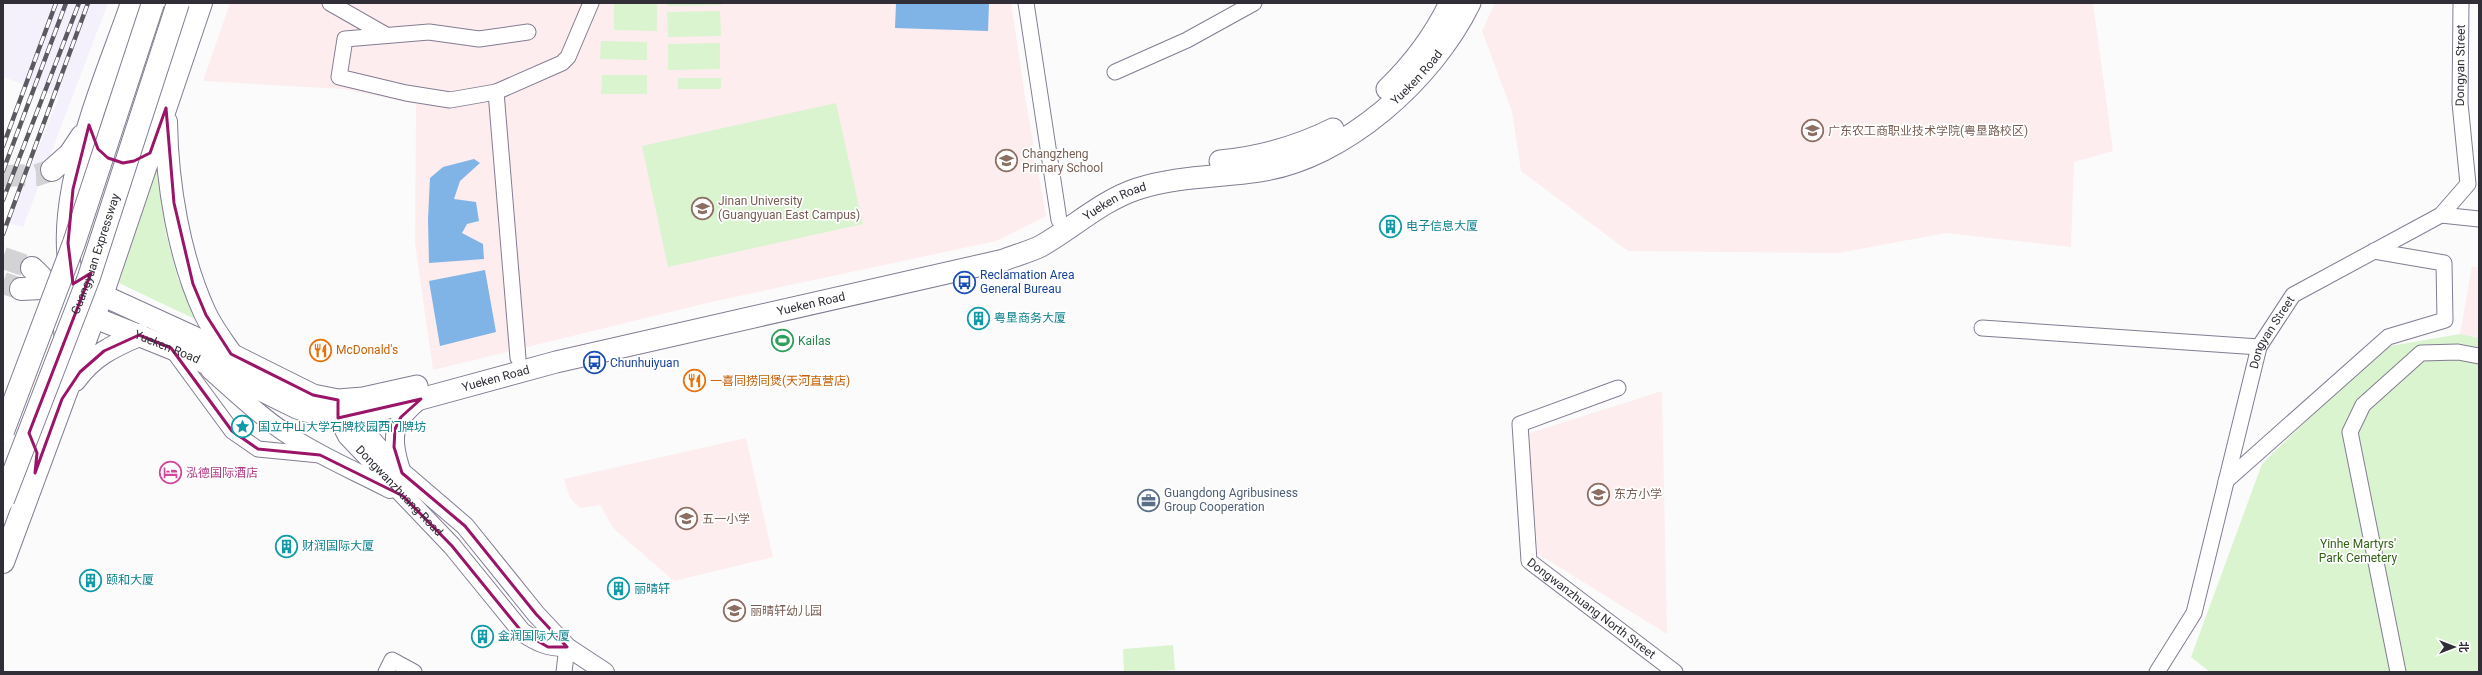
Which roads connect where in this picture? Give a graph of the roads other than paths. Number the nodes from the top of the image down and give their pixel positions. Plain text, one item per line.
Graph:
1 (132, 3) edge
2 (153, 3) edge
3 (178, 3) edge
4 (201, 3) edge
5 (330, 3) edge
6 (591, 3) edge
7 (1026, 3) edge
8 (1254, 3) edge
9 (1450, 3) edge
10 (1470, 3) edge
11 (2461, 3) edge
12 (528, 32) dead end
13 (386, 35) junction
14 (1115, 72) dead end
15 (496, 92) junction
16 (166, 108) junction
17 (89, 125) junction
18 (150, 153) junction
19 (52, 170) tunnel mouth
20 (2441, 215) junction
21 (2479, 218) edge
22 (1060, 220) junction
23 (122, 237) junction
24 (2374, 251) junction
25 (73, 284) junction
26 (21, 289) tunnel mouth
27 (102, 295) junction
28 (57, 296) junction
29 (93, 317) junction
30 (1982, 328) dead end
31 (139, 335) junction
32 (2259, 347) junction
33 (171, 348) junction
34 (232, 354) junction
35 (2479, 356) edge
36 (196, 358) junction
37 (518, 358) junction
38 (1618, 388) dead end
39 (62, 399) junction
40 (421, 399) junction
41 (342, 411) junction
42 (3, 423) edge
43 (3, 431) edge
44 (320, 455) junction
45 (35, 473) junction
46 (402, 473) junction
47 (2226, 481) junction
48 (403, 496) junction
49 (3, 500) edge
50 (3, 562) edge
51 (567, 647) junction
52 (386, 672) edge
53 (414, 672) edge
54 (564, 672) edge
55 (604, 672) edge
56 (1675, 672) edge
57 (2157, 672) edge
58 (2398, 672) edge

1 - 17 highway
2 - 43 highway, Guangyuan Expressway, bridge
3 - 49 highway, Guangyuan Expressway, bridge
4 - 16 highway
5 - 13 street
6 - 15 street
7 - 22 street
8 - 14 street
9 - 22 main road, Yueken Road
10 - 40 main road, Yueken Road
11 - 20 street, Dongyan Street
12 - 13 street
13 - 15 street
15 - 37 street
16 - 18 highway
16 - 34 highway
17 - 18 highway
17 - 19 highway
17 - 25 highway
18 - 23 highway
20 - 21 street
20 - 24 street, Dongyan Street
22 - 37 main road, Yueken Road
23 - 25 highway
23 - 27 highway
24 - 32 street, Dongyan Street
24 - 47 street
25 - 27 highway
25 - 28 highway
25 - 28 highway
25 - 29 highway
26 - 28 highway
27 - 29 highway
27 - 34 main road, Yueken Road
28 - 29 highway
28 - 39 highway
29 - 31 main road, Yueken Road
29 - 39 highway
30 - 32 street
31 - 33 main road, Yueken Road
31 - 39 highway
32 - 47 street, Dongyan Street
33 - 36 main road, Yueken Road
33 - 44 street
34 - 41 main road, Yueken Road
35 - 58 street
36 - 41 main road, Yueken Road
36 - 44 street
37 - 41 main road, Yueken Road
38 - 56 street, Dongwanzhuang North Street
39 - 45 highway
40 - 41 main road, Yueken Road
40 - 46 street
41 - 46 street, Dongwanzhuang Road
41 - 48 street, Dongwanzhuang Road
42 - 45 highway
44 - 48 street
45 - 50 highway
46 - 51 street, Dongwanzhuang Road
47 - 57 street, Dongyan Street
48 - 51 street, Dongwanzhuang Road
51 - 54 street
51 - 55 street, Dongwanzhuang Road
52 - 53 street

